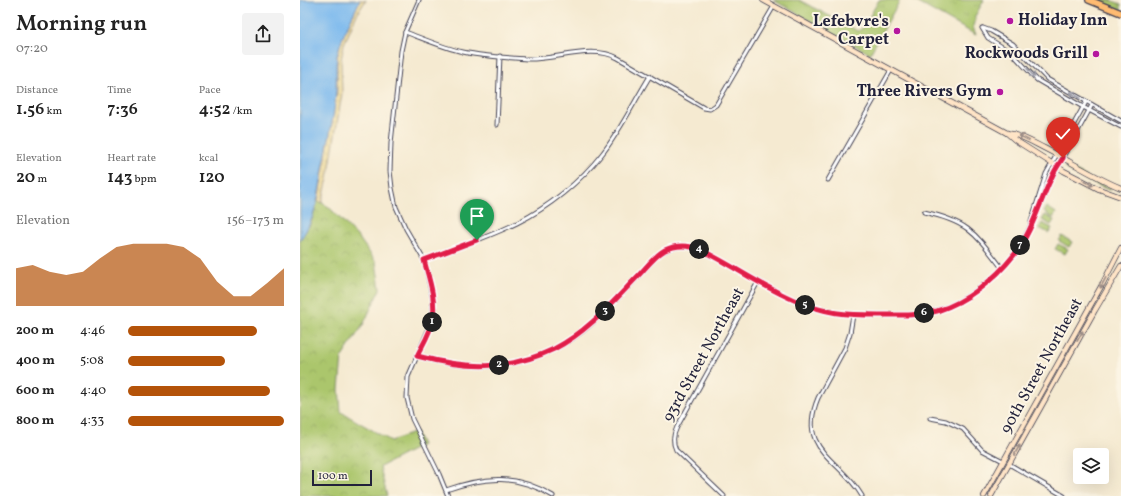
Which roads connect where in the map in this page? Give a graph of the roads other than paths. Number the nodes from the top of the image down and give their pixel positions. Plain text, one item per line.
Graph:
1 (419, 0) edge
2 (763, 0) edge
3 (1089, 0) edge
4 (774, 6) junction
5 (1121, 13) edge
6 (405, 32) junction
7 (500, 56) junction
8 (891, 70) junction
9 (650, 76) junction
10 (1086, 102) junction
11 (1092, 105) junction
12 (1083, 107) junction
13 (1089, 110) junction
14 (1121, 120) edge
15 (497, 125) dead end
16 (1121, 127) edge
17 (1007, 133) junction
18 (1058, 154) junction
19 (1063, 158) junction
20 (1053, 163) junction
21 (1058, 166) junction
22 (828, 180) dead end
23 (1121, 188) edge
24 (1121, 197) edge
25 (924, 212) dead end
26 (1029, 229) junction
27 (1121, 248) edge
28 (424, 260) junction
29 (1121, 266) edge
30 (1002, 268) junction
31 (758, 282) junction
32 (853, 316) junction
33 (417, 356) junction
34 (930, 418) dead end
35 (1003, 462) junction
36 (1009, 464) junction
37 (446, 490) junction
38 (448, 496) edge
39 (553, 496) edge
40 (724, 496) edge
41 (862, 496) edge
42 (984, 496) edge
43 (991, 496) edge
44 (1064, 496) edge

1 - 6 street
2 - 4 main road
3 - 5 highway
4 - 8 main road
4 - 9 street
6 - 7 street
6 - 28 street
7 - 9 street
7 - 15 street
8 - 17 main road
8 - 22 street
9 - 28 street
10 - 11 street
10 - 12 street
10 -> 12 street
11 - 13 street
11 - 14 street
12 - 13 street
12 - 18 street
13 - 16 street
13 - 19 street
18 -> 17 main road
17 - 20 main road
18 - 19 main road
18 - 20 street
19 - 21 street
19 - 23 main road
20 - 21 main road
20 - 26 street
21 -> 24 main road
21 - 26 street
25 - 30 street
26 - 30 street
27 -> 35 main road, 90th Street Northeast
28 - 33 street
36 -> 29 main road, 90th Street Northeast
30 - 32 street
31 - 32 street
31 - 33 street
31 - 40 street, 93rd Street Northeast
32 - 41 street
33 - 37 street
34 - 35 street
35 - 42 main road, 90th Street Northeast
36 - 43 main road, 90th Street Northeast
36 - 44 street
37 - 38 street
37 - 39 street

